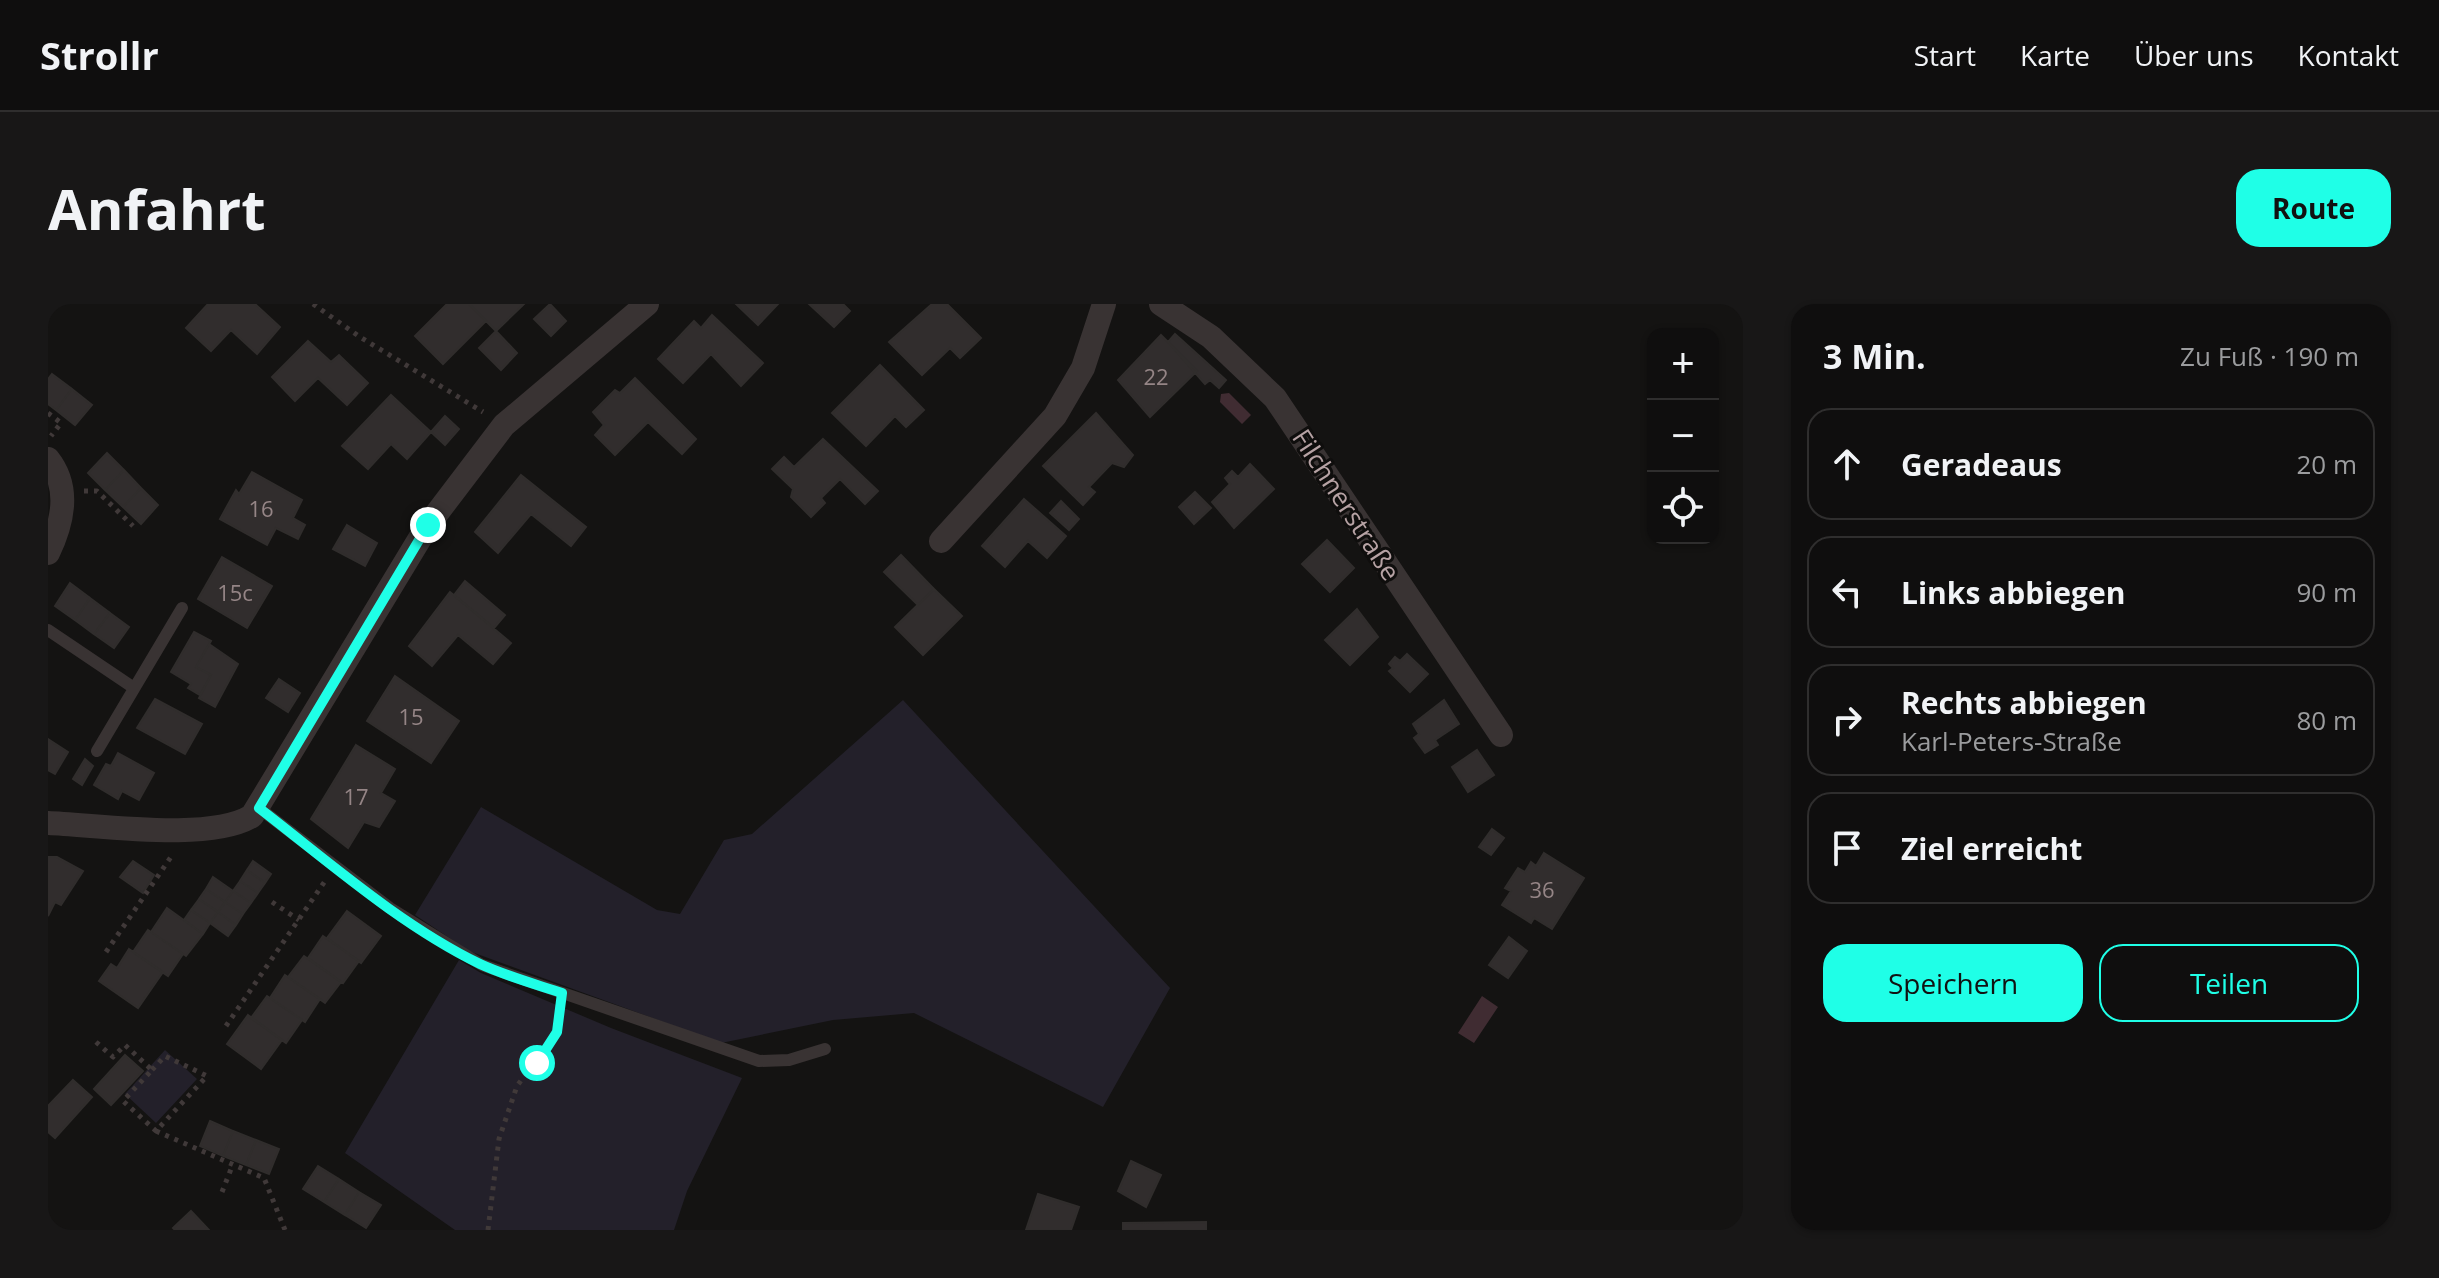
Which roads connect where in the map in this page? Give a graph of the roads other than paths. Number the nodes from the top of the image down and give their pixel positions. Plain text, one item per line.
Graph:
1 (647, 304) edge
2 (1104, 304) edge
3 (1161, 304) edge
4 (48, 459) edge
5 (941, 541) dead end
6 (48, 553) edge
7 (182, 608) dead end
8 (48, 630) edge
9 (134, 688) junction
10 (1501, 735) dead end
11 (97, 751) dead end
12 (259, 808) junction
13 (48, 823) edge
14 (825, 1049) dead end

1 - 12 street
2 - 5 street
3 - 10 street, Filchnerstraße
4 - 6 street
7 - 9 lane
8 - 9 lane
9 - 11 lane
12 - 13 street
12 - 14 lane

